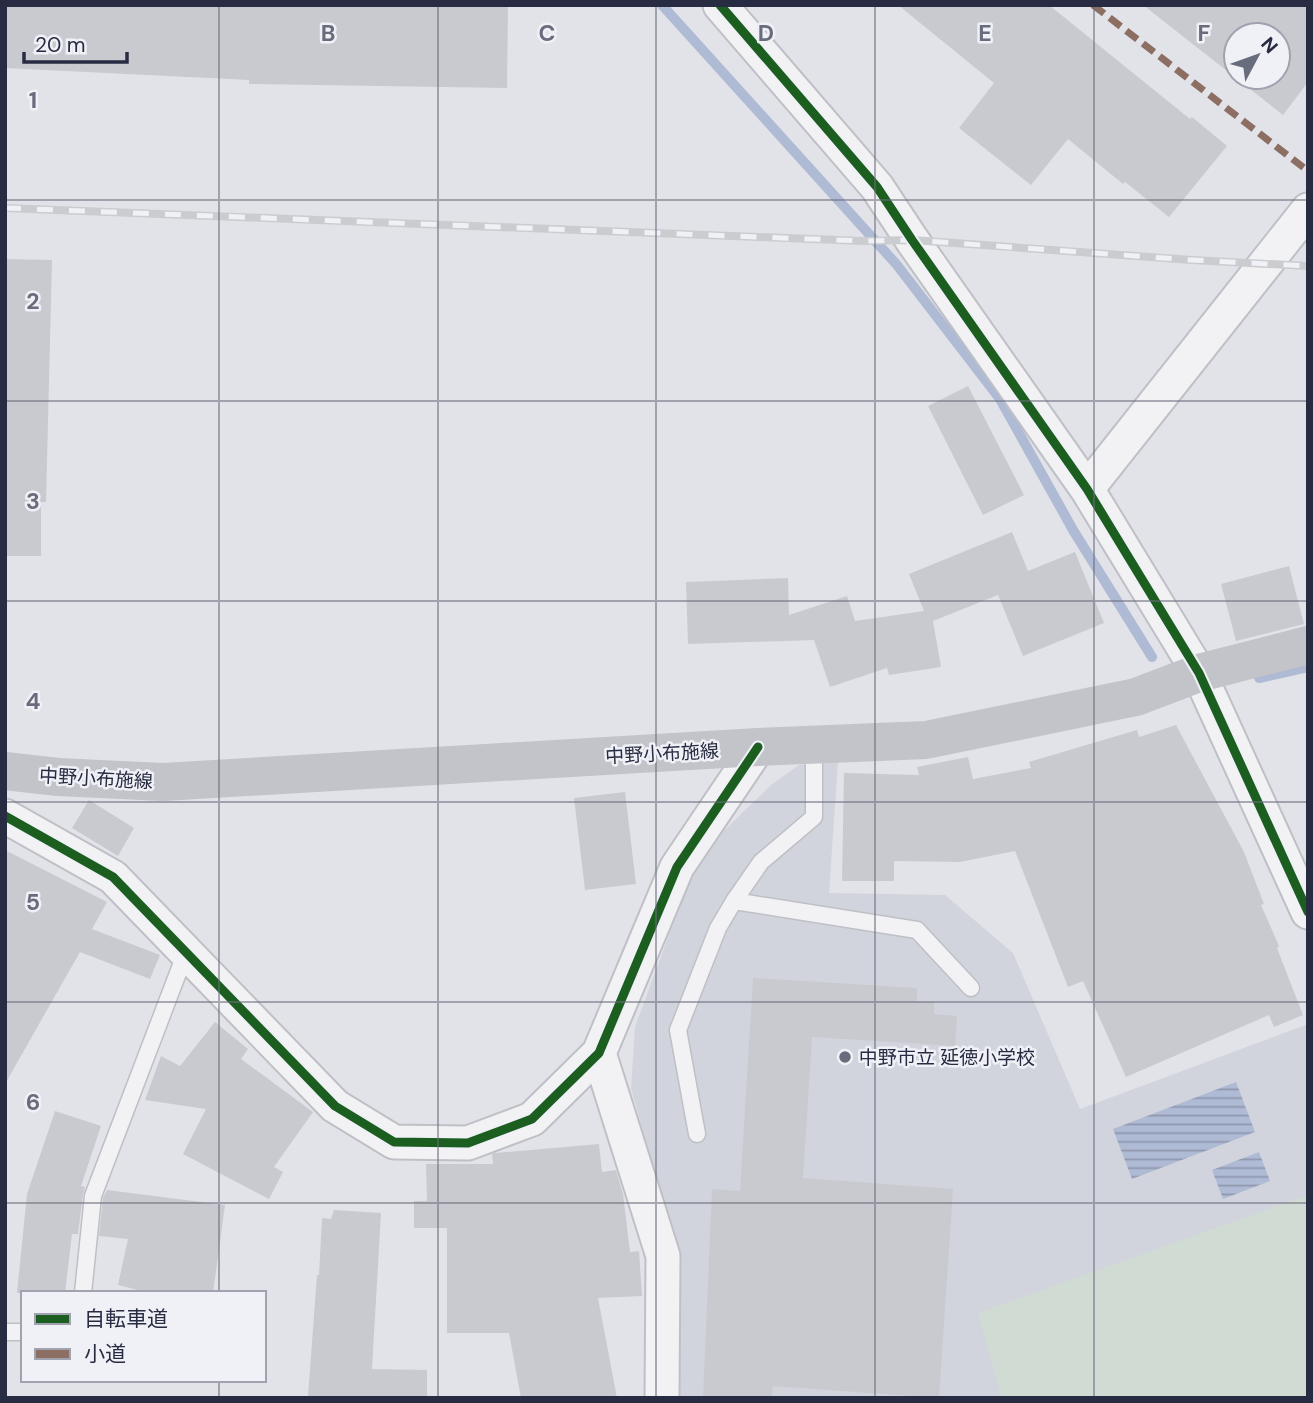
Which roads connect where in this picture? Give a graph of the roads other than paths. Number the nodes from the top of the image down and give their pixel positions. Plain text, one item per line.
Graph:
1 (720, 5) edge
2 (1308, 209) edge
3 (1087, 489) junction
4 (1308, 645) edge
5 (1199, 673) junction
6 (814, 745) junction
7 (758, 747) junction
8 (5, 771) edge
9 (5, 816) edge
10 (734, 901) junction
11 (1308, 912) edge
12 (186, 952) junction
13 (971, 988) dead end
14 (600, 1053) junction
15 (698, 1134) dead end
16 (83, 1291) edge
17 (662, 1398) edge

1 - 3 street
2 - 3 street
3 - 5 street
4 - 5 main road, 中野小布施線
5 - 6 main road, 中野小布施線
5 - 11 street
6 - 7 main road, 中野小布施線
6 - 10 lane
7 - 8 main road, 中野小布施線
7 - 14 street
9 - 12 street
10 - 13 lane
10 - 15 lane
12 - 14 street
12 - 16 lane
14 - 17 street

